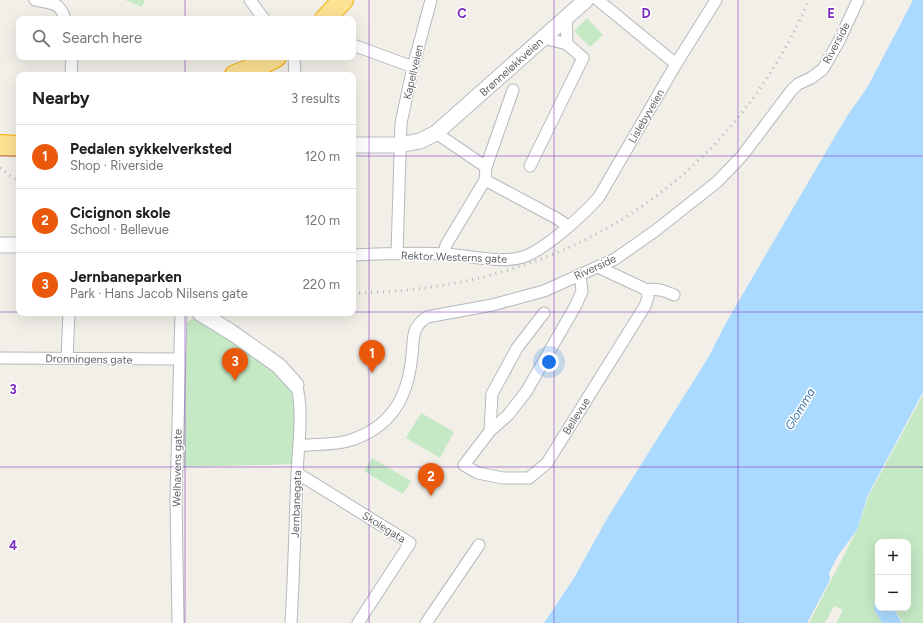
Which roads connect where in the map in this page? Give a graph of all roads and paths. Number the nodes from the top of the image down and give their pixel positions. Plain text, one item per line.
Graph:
1 (35, 0) edge
2 (250, 0) edge
3 (343, 0) edge
4 (431, 0) edge
5 (586, 0) edge
6 (598, 0) edge
7 (716, 0) edge
8 (858, 0) edge
9 (64, 16) edge
10 (262, 16) edge
11 (328, 16) edge
12 (566, 17) junction
13 (543, 38) junction
14 (567, 44) junction
15 (356, 45) edge
16 (72, 60) edge
17 (270, 60) edge
18 (294, 60) edge
19 (676, 64) junction
20 (413, 67) junction
21 (71, 72) edge
22 (245, 72) edge
23 (295, 72) edge
24 (513, 90) dead end
25 (0, 133) edge
26 (436, 133) junction
27 (16, 134) edge
28 (0, 145) edge
29 (356, 145) edge
30 (400, 145) junction
31 (16, 146) edge
32 (530, 166) dead end
33 (486, 167) junction
34 (485, 180) junction
35 (568, 226) junction
36 (0, 245) edge
37 (16, 245) edge
38 (397, 254) junction
39 (444, 254) junction
40 (356, 255) edge
41 (598, 267) junction
42 (580, 275) junction
43 (647, 290) junction
44 (674, 295) dead end
45 (544, 313) dead end
46 (69, 316) edge
47 (181, 316) edge
48 (205, 316) edge
49 (0, 358) edge
50 (67, 358) junction
51 (179, 359) junction
52 (296, 385) joint
53 (490, 431) junction
54 (299, 446) junction
55 (297, 473) junction
56 (479, 545) dead end
57 (178, 623) edge
58 (291, 623) edge
59 (358, 623) edge
60 (426, 623) edge

1 - 9 street
2 - 10 street
3 - 11 highway
4 - 20 street, Kapellveien
5 - 12 street, Brønneløkkveien
6 - 19 street
7 - 19 street, Lislebyveien
8 - 41 street, Riverside
12 - 13 street, Brønneløkkveien
12 - 14 street
13 - 14 street
13 - 26 street, Brønneløkkveien
14 - 32 street
15 - 20 street
16 - 21 street
17 - 22 highway
18 - 23 street
19 - 35 street, Lislebyveien
20 - 30 street, Kapellveien
24 - 33 street, Brønneløkkveien
25 - 27 highway
26 - 30 street, Brønneløkkveien
26 - 33 street
28 - 31 highway
29 - 30 street, Brønneløkkveien
30 - 38 street, Kapellveien
33 - 34 street, Brønneløkkveien
34 - 35 street
34 - 39 street
35 - 39 street, Rektor Westerns gate
36 - 37 street
38 - 39 street, Rektor Westerns gate
38 - 40 street, Rektor Westerns gate
41 - 42 street, Riverside
41 - 43 street
42 - 53 street
42 - 54 street, Riverside
43 - 44 street
43 - 53 street, Bellevue
45 - 53 street
46 - 50 street
47 - 51 street, Welhavens gate
48 - 52 street
49 - 50 street, Dronningens gate
50 - 51 street, Dronningens gate
51 - 57 street, Welhavens gate
52 - 54 street, Jernbanegata
54 - 55 street, Jernbanegata
55 - 58 street, Jernbanegata
55 - 59 street, Skolegata
56 - 60 street

